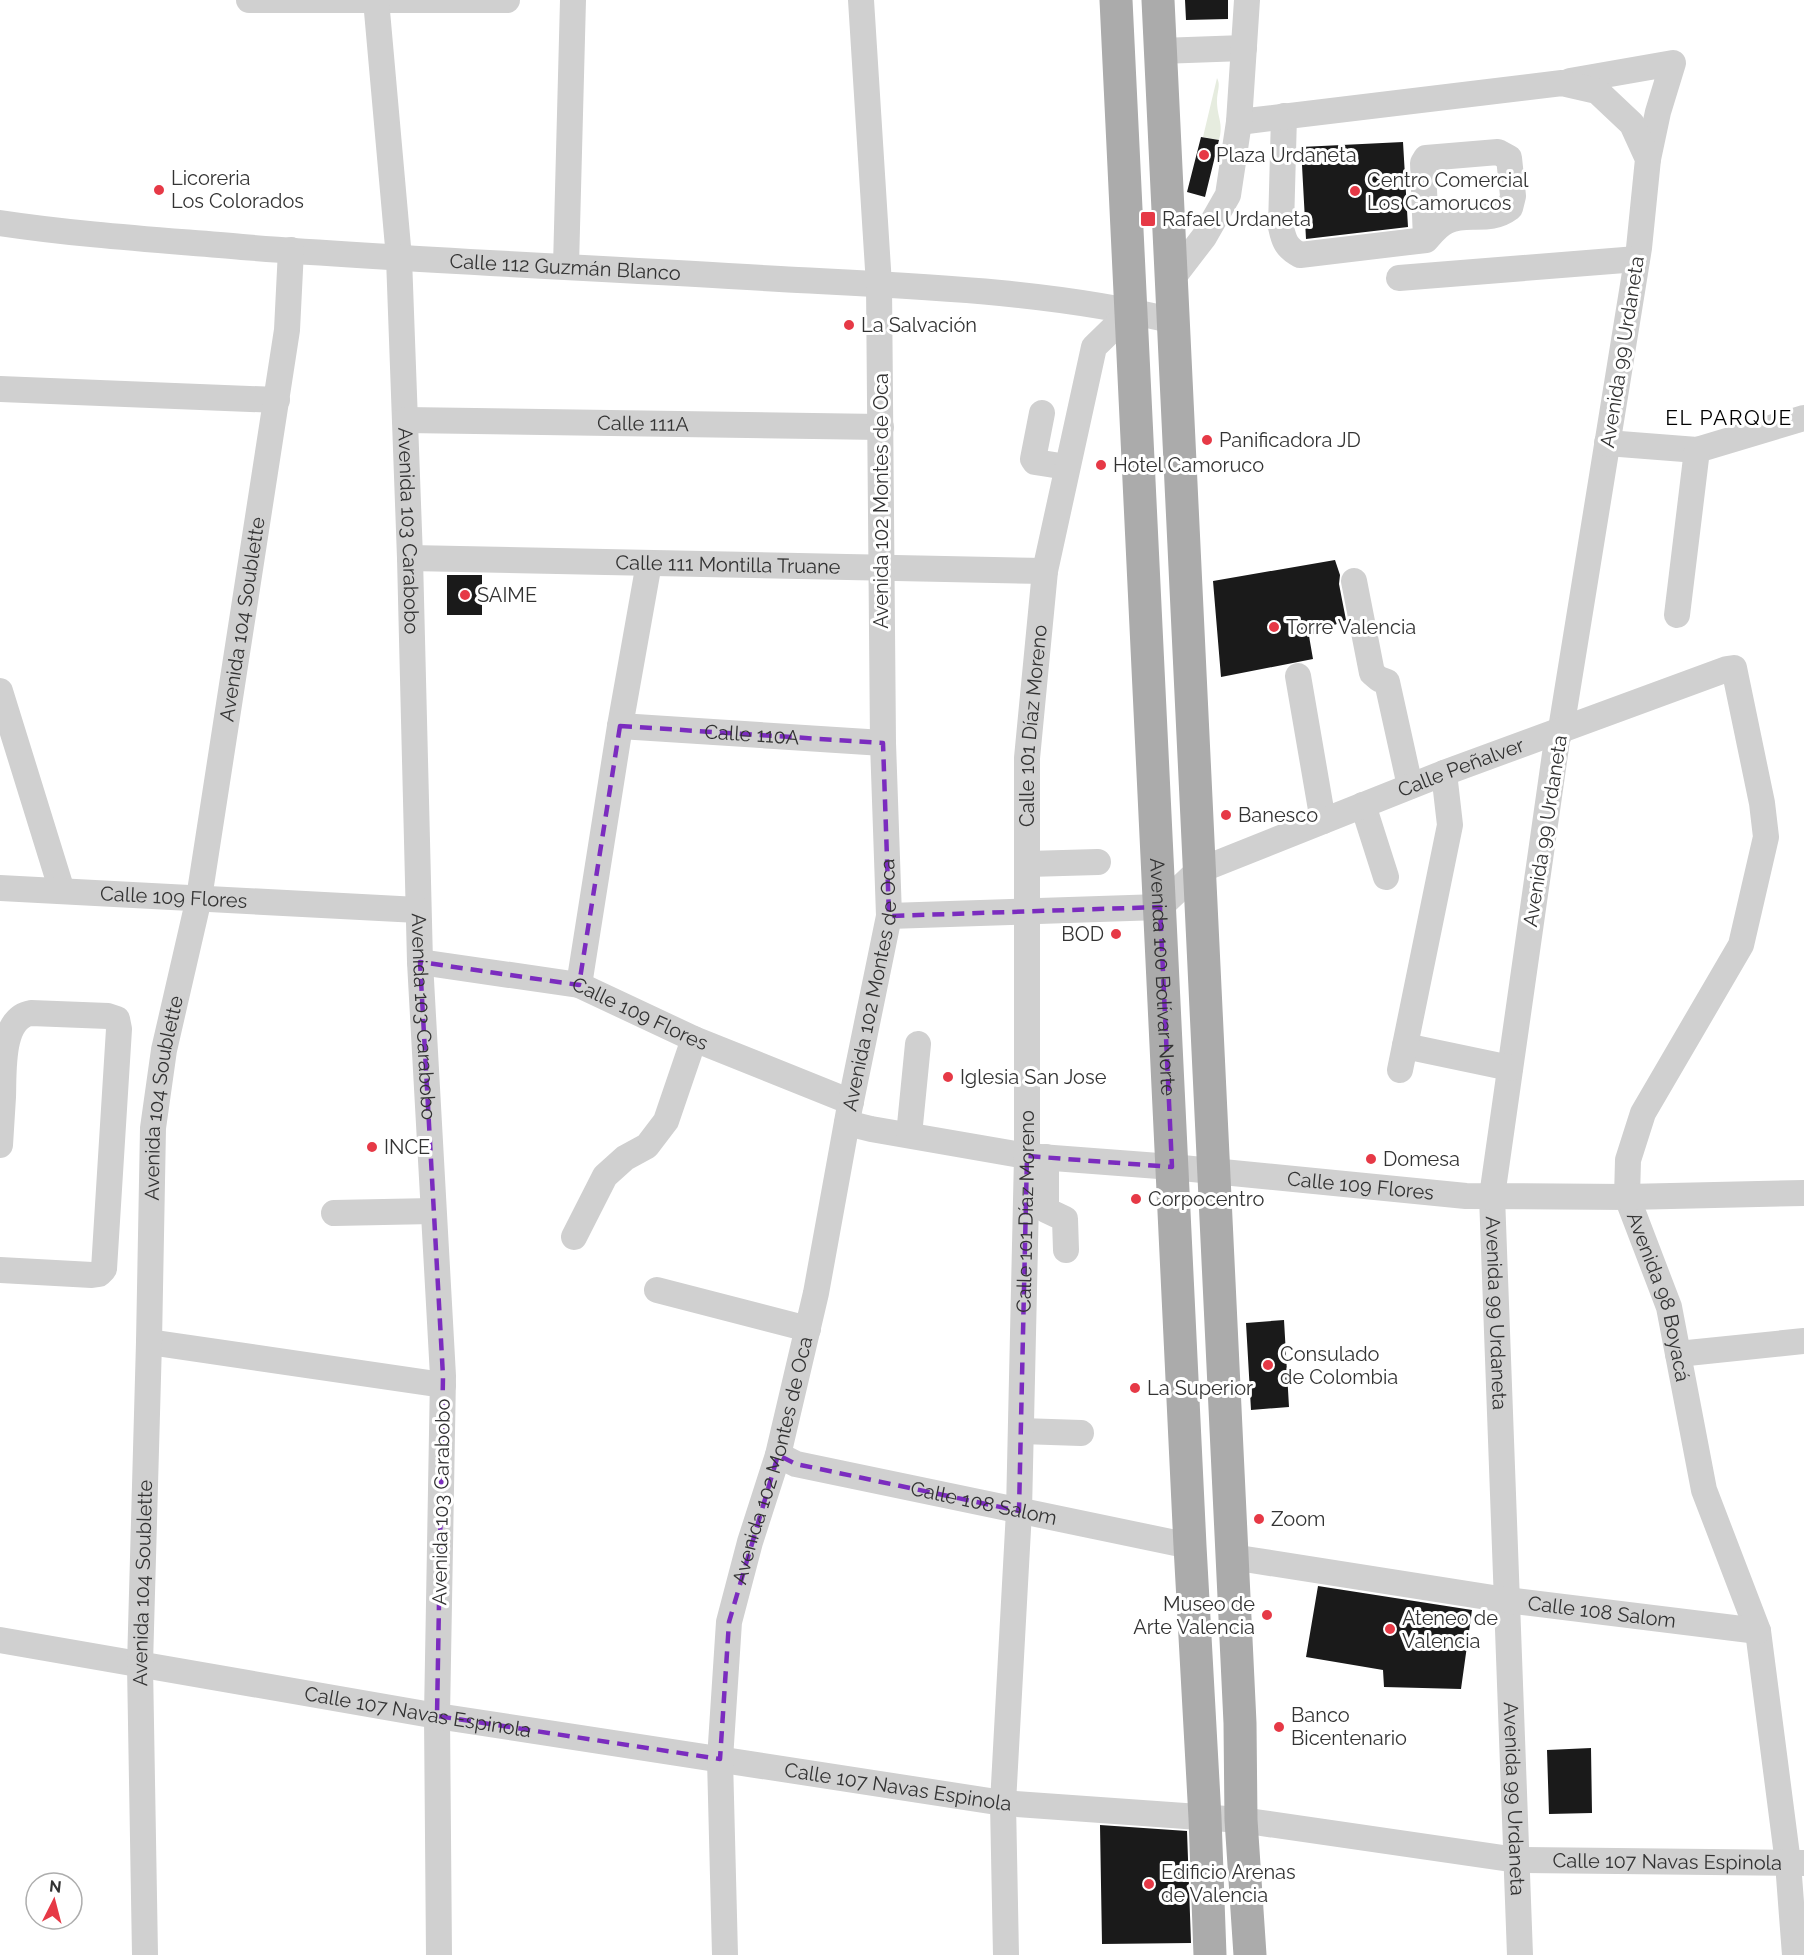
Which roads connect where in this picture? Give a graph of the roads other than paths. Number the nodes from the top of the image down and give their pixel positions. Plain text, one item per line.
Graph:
1 (249, 0) edge
2 (376, 0) edge
3 (507, 0) edge
4 (573, 0) edge
5 (861, 0) edge
6 (1116, 0) edge
7 (1158, 0) edge
8 (1247, 0) edge
9 (1244, 48) junction
10 (1160, 51) junction
11 (1562, 82) junction
12 (1284, 116) junction
13 (1239, 122) junction
14 (1648, 159) junction
15 (0, 223) edge
16 (1426, 240) dead end
17 (291, 250) junction
18 (399, 258) junction
19 (1637, 259) junction
20 (566, 266) junction
21 (1399, 278) dead end
22 (1171, 280) junction
23 (879, 285) junction
24 (1132, 310) junction
25 (1174, 321) junction
26 (0, 389) edge
27 (277, 400) junction
28 (1042, 413) dead end
29 (1804, 418) edge
30 (405, 420) junction
31 (880, 428) junction
32 (1607, 443) junction
33 (1697, 450) junction
34 (1066, 467) junction
35 (410, 558) junction
36 (649, 563) junction
37 (881, 568) junction
38 (1045, 571) junction
39 (1354, 581) dead end
40 (1677, 615) dead end
41 (1727, 669) joint
42 (1298, 676) dead end
43 (0, 691) edge
44 (620, 726) junction
45 (1561, 729) junction
46 (883, 743) junction
47 (1444, 773) junction
48 (1410, 786) junction
49 (1363, 805) junction
50 (1323, 821) junction
51 (1098, 862) dead end
52 (1028, 864) junction
53 (1198, 872) junction
54 (1386, 877) dead end
55 (0, 888) edge
56 (62, 891) junction
57 (199, 898) junction
58 (1160, 907) junction
59 (418, 910) junction
60 (1028, 912) junction
61 (888, 916) junction
62 (420, 962) junction
63 (579, 985) junction
64 (694, 1039) junction
65 (918, 1044) dead end
66 (1510, 1068) junction
67 (1, 1100) edge
68 (849, 1113) junction
69 (909, 1135) junction
70 (0, 1145) edge
71 (1036, 1156) junction
72 (1172, 1167) junction
73 (1214, 1171) junction
74 (1804, 1193) edge
75 (1492, 1196) junction
76 (1627, 1197) junction
77 (433, 1211) junction
78 (334, 1213) dead end
79 (574, 1237) dead end
80 (1066, 1250) dead end
81 (0, 1270) edge
82 (657, 1290) dead end
83 (808, 1329) junction
84 (1804, 1341) edge
85 (149, 1342) junction
86 (1678, 1354) junction
87 (443, 1384) junction
88 (1021, 1431) junction
89 (1081, 1433) dead end
90 (778, 1455) junction
91 (1019, 1511) junction
92 (1190, 1546) junction
93 (1232, 1557) junction
94 (1506, 1600) junction
95 (1758, 1631) junction
96 (0, 1640) edge
97 (140, 1665) junction
98 (437, 1716) junction
99 (720, 1759) junction
100 (1003, 1803) junction
101 (1205, 1818) junction
102 (1241, 1820) junction
103 (1517, 1860) junction
104 (1796, 1863) edge
105 (145, 1955) edge
106 (439, 1955) edge
107 (725, 1955) edge
108 (1006, 1955) edge
109 (1210, 1955) edge
110 (1250, 1955) edge
111 (1520, 1955) edge
112 (1795, 1955) edge

1 - 2 street
2 - 3 street
2 - 18 street, Avenida 103 Carabobo
4 - 20 street
5 - 23 street, Avenida 102 Montes de Oca
6 - 24 main road, Avenida 100 Bolívar Norte
7 - 10 main road, Avenida 100 Bolívar Norte
8 - 9 street
9 - 10 street
9 - 13 street
10 - 22 main road, Avenida 100 Bolívar Norte
11 - 12 street
11 - 14 street
11 - 14 street, Avenida 99 Urdaneta
12 - 13 street
12 - 16 street
13 - 22 street
14 - 19 street, Avenida 99 Urdaneta
15 - 17 street, Calle 112 Guzmán Blanco
17 - 18 street, Calle 112 Guzmán Blanco
17 - 27 street, Avenida 104 Soublette
18 - 20 street, Calle 112 Guzmán Blanco
18 - 30 street, Avenida 103 Carabobo
19 - 21 street
19 - 32 street, Avenida 99 Urdaneta
20 - 23 street, Calle 112 Guzmán Blanco
22 - 25 main road, Avenida 100 Bolívar Norte
23 - 24 street, Calle 112 Guzmán Blanco
23 - 31 street, Avenida 102 Montes de Oca
24 - 25 street, Calle 112 Guzmán Blanco
24 - 34 street, Calle 101 Díaz Moreno
24 - 58 main road, Avenida 100 Bolívar Norte
25 - 53 main road, Avenida 100 Bolívar Norte
26 - 27 street
27 - 57 street, Avenida 104 Soublette
28 - 34 street
29 - 33 street
30 - 31 street, Calle 111A
30 - 35 street, Avenida 103 Carabobo
31 - 37 street, Avenida 102 Montes de Oca
32 - 33 street
32 - 45 street, Avenida 99 Urdaneta
33 - 40 street
34 - 38 street, Calle 101 Díaz Moreno
35 - 36 street, Calle 111 Montilla Truane
35 - 59 street, Avenida 103 Carabobo
36 - 37 street, Calle 111 Montilla Truane
36 - 44 street
37 - 38 street, Calle 111 Montilla Truane
37 - 46 street, Avenida 102 Montes de Oca
38 - 52 street, Calle 101 Díaz Moreno
39 - 48 street
41 - 45 street, Calle Peñalver
41 - 76 street, Avenida 98 Boyacá
42 - 50 street
43 - 56 street
44 - 46 street, Calle 110A
44 - 63 street
45 - 47 street, Calle Peñalver
45 - 66 street, Avenida 99 Urdaneta
46 - 61 street, Avenida 102 Montes de Oca
47 - 48 street, Calle Peñalver
47 - 66 street
48 - 49 street, Calle Peñalver
49 - 50 street, Calle Peñalver
49 - 54 street
50 - 53 street, Calle Peñalver
51 - 52 street
52 - 60 street, Calle 101 Díaz Moreno
53 - 58 street
53 - 73 main road, Avenida 100 Bolívar Norte
55 - 56 street, Calle 109 Flores
56 - 57 street, Calle 109 Flores
57 - 59 street, Calle 109 Flores
57 - 85 street, Avenida 104 Soublette
58 - 60 street
58 - 72 main road, Avenida 100 Bolívar Norte
59 - 62 street, Avenida 103 Carabobo
60 - 61 street
60 - 71 street, Calle 101 Díaz Moreno
61 - 68 street, Avenida 102 Montes de Oca
62 - 63 street, Calle 109 Flores
62 - 77 street, Avenida 103 Carabobo
63 - 64 street, Calle 109 Flores
64 - 68 street, Calle 109 Flores
64 - 79 street
65 - 69 street
66 - 75 street, Avenida 99 Urdaneta
67 - 70 street
67 - 81 street
68 - 69 street, Calle 109 Flores
68 - 83 street, Avenida 102 Montes de Oca
69 - 71 street, Calle 109 Flores
71 - 72 street, Calle 109 Flores
71 - 80 street
71 - 88 street, Calle 101 Díaz Moreno
72 - 73 street, Calle 109 Flores
72 - 92 main road, Avenida 100 Bolívar Norte
73 - 75 street, Calle 109 Flores
73 - 93 main road, Avenida 100 Bolívar Norte
74 - 76 street, Calle 109 Flores
75 - 76 street, Calle 109 Flores
75 - 94 street, Avenida 99 Urdaneta
76 - 86 street, Avenida 98 Boyacá
77 - 78 street
77 - 87 street, Avenida 103 Carabobo
82 - 83 street
83 - 90 street, Avenida 102 Montes de Oca
84 - 86 street
85 - 87 street
85 - 97 street, Avenida 104 Soublette
86 - 95 street, Avenida 98 Boyacá
87 - 98 street, Avenida 103 Carabobo
88 - 89 street
88 - 91 street, Calle 101 Díaz Moreno
90 - 91 street, Calle 108 Salom
90 - 99 street, Avenida 102 Montes de Oca
91 - 92 street, Calle 108 Salom
91 - 100 street, Calle 101 Díaz Moreno
92 - 101 main road, Avenida 100 Bolívar Norte
93 - 94 street, Calle 108 Salom
93 - 102 main road, Avenida 100 Bolívar Norte
94 - 95 street, Calle 108 Salom
94 - 103 street, Avenida 99 Urdaneta
95 - 104 street, Avenida 98 Boyacá
96 - 97 street, Calle 107 Navas Espinola
97 - 98 street, Calle 107 Navas Espinola
97 - 105 street, Avenida 104 Soublette
98 - 99 street, Calle 107 Navas Espinola
98 - 106 street, Avenida 103 Carabobo
99 - 100 street, Calle 107 Navas Espinola
99 - 107 street, Avenida 102 Montes de Oca
100 - 101 street, Calle 107 Navas Espinola
100 - 108 street, Calle 101 Díaz Moreno
101 - 102 street, Calle 107 Navas Espinola
101 - 109 main road, Avenida 100 Bolívar Norte
102 - 103 street, Calle 107 Navas Espinola
102 - 110 main road, Avenida 100 Bolívar Norte
103 - 104 street, Calle 107 Navas Espinola
103 - 111 street, Avenida 99 Urdaneta
104 - 112 street, Avenida 98 Boyacá

